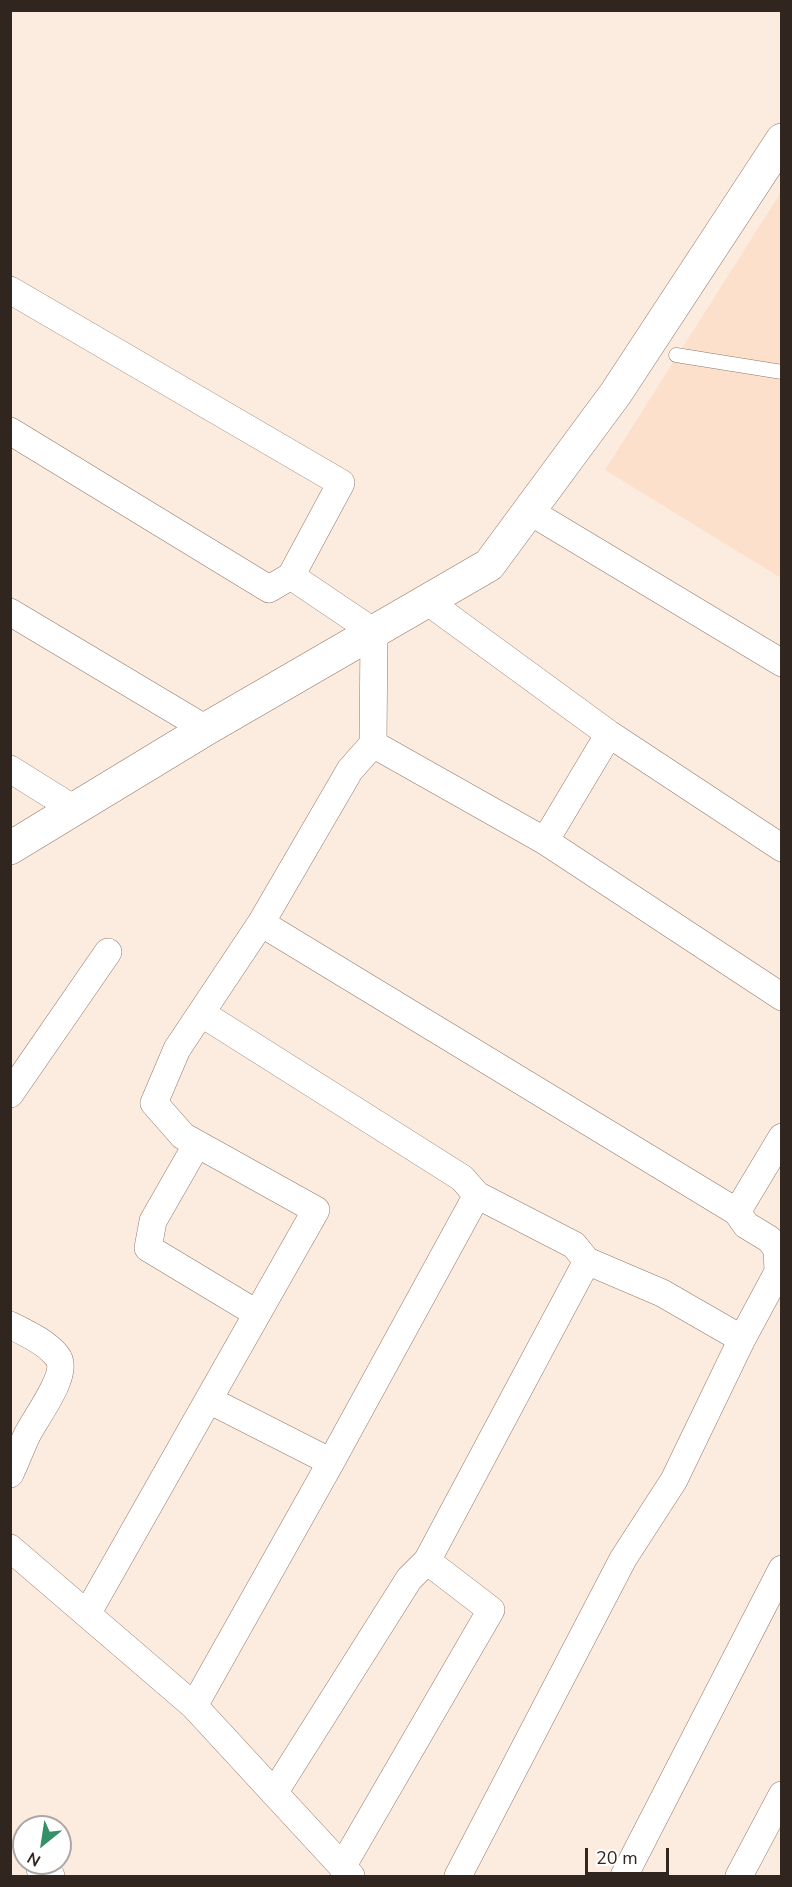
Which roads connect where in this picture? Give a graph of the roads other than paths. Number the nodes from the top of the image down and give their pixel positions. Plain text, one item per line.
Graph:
1 (782, 140) edge
2 (10, 290) edge
3 (676, 355) dead end
4 (782, 372) edge
5 (10, 431) edge
6 (529, 511) junction
7 (291, 576) junction
8 (427, 601) junction
9 (10, 612) edge
10 (374, 632) junction
11 (782, 663) edge
12 (206, 729) junction
13 (609, 735) junction
14 (373, 744) junction
15 (10, 769) edge
16 (74, 809) junction
17 (545, 841) junction
18 (10, 848) edge
19 (782, 848) edge
20 (261, 923) junction
21 (108, 952) dead end
22 (782, 997) edge
23 (201, 1013) junction
24 (10, 1094) edge
25 (782, 1137) edge
26 (198, 1144) junction
27 (477, 1195) junction
28 (737, 1212) junction
29 (586, 1261) junction
30 (256, 1313) junction
31 (10, 1325) edge
32 (742, 1339) junction
33 (209, 1400) junction
34 (332, 1462) junction
35 (10, 1474) edge
36 (10, 1548) edge
37 (427, 1562) junction
38 (782, 1569) edge
39 (87, 1614) junction
40 (194, 1706) junction
41 (274, 1793) junction
42 (782, 1795) edge
43 (347, 1872) edge
44 (458, 1876) edge
45 (624, 1876) edge
46 (739, 1876) edge

1 - 6 main road
2 - 7 street
3 - 4 lane
5 - 7 street
6 - 8 main road
6 - 11 street
7 - 10 street
8 - 10 main road
8 - 13 street
9 - 12 street
10 - 12 main road
10 - 14 street
12 - 16 main road
13 - 17 street
13 - 19 street
14 - 17 street
14 - 20 street
15 - 16 street
16 - 18 main road
17 - 22 street
20 - 23 street
20 - 28 street
21 - 24 street
23 - 26 street
23 - 27 street
25 - 28 street
26 - 30 street
26 - 30 street
27 - 29 street
27 - 34 street
28 - 32 street
29 - 32 street
29 - 37 street
30 - 33 street
31 - 35 street
32 - 44 street
33 - 34 street
33 - 39 street
34 - 40 street
36 - 39 street
37 - 41 street
37 - 43 street
38 - 45 street
39 - 40 street
40 - 41 street
41 - 43 street
42 - 46 street

